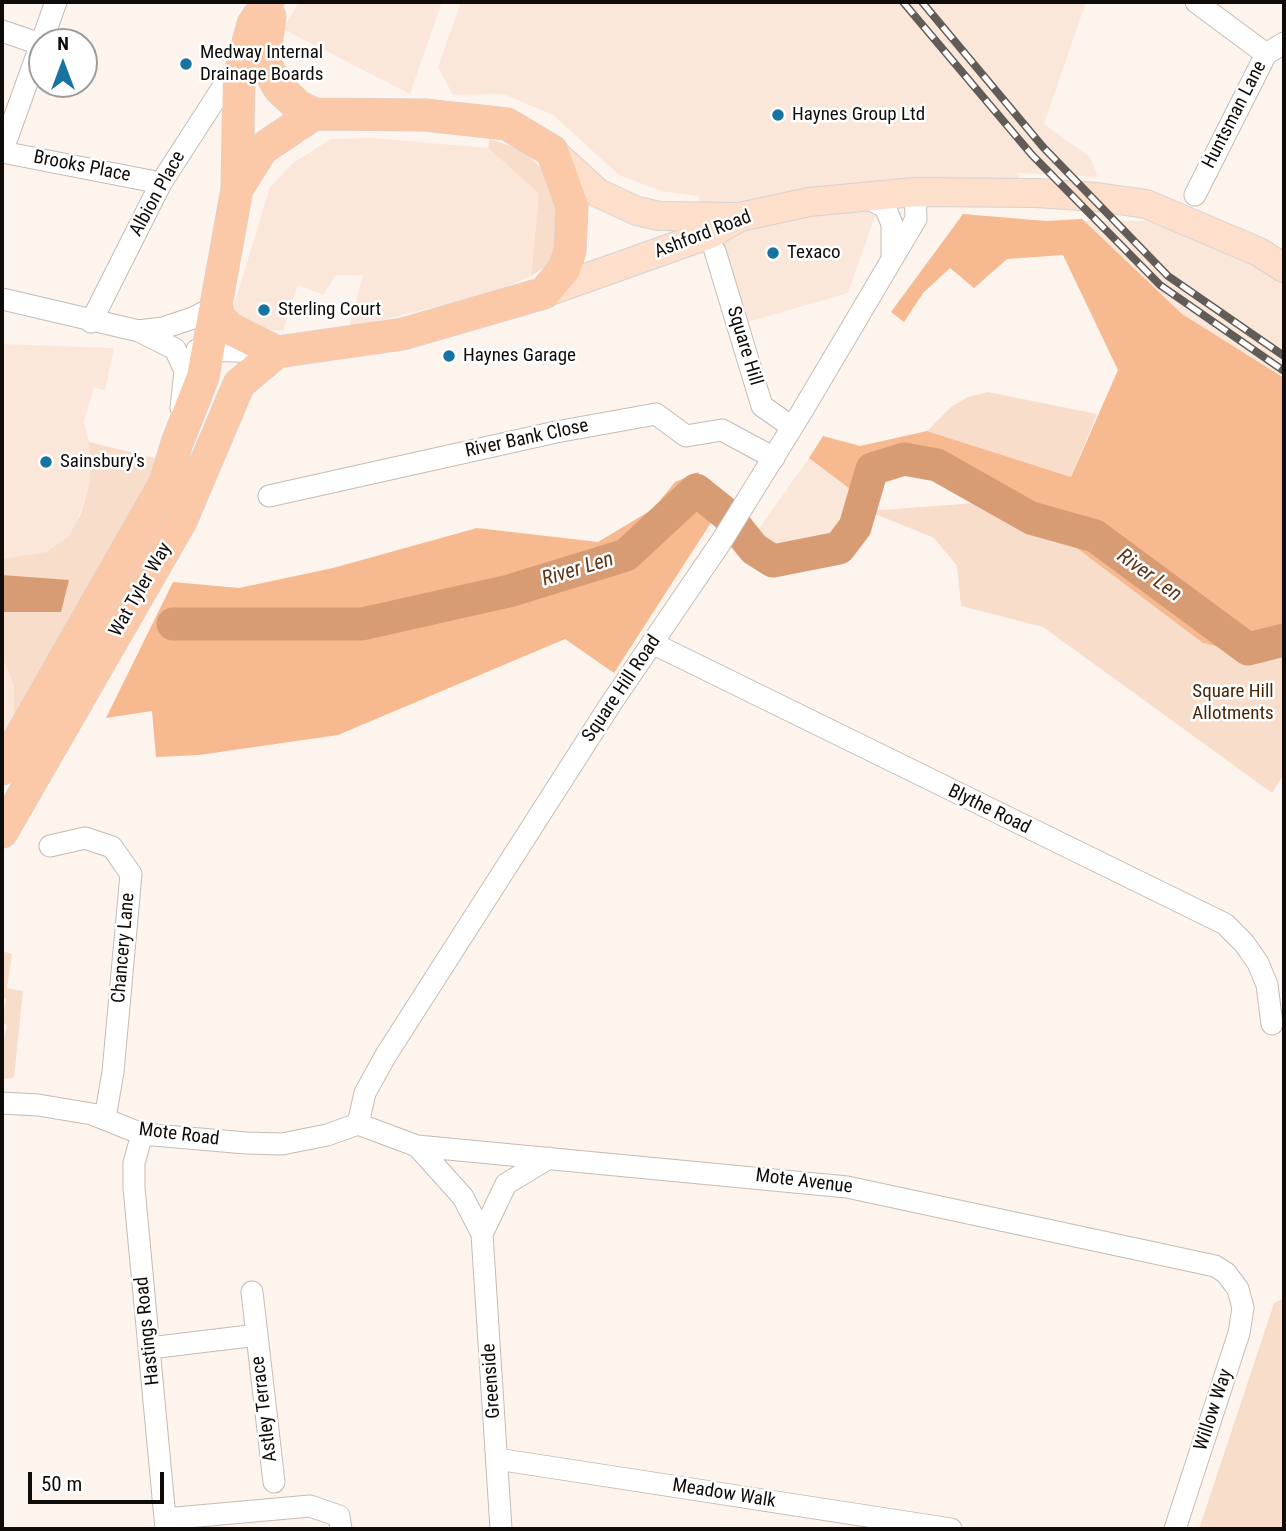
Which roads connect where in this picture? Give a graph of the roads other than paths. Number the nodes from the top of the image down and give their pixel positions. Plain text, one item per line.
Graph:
1 (56, 2) edge
2 (268, 2) edge
3 (274, 2) edge
4 (1196, 2) edge
5 (46, 28) edge
6 (2, 31) edge
7 (28, 40) edge
8 (1275, 49) edge
9 (239, 76) junction
10 (28, 78) edge
11 (314, 114) junction
12 (552, 151) junction
13 (2, 152) edge
14 (161, 183) junction
15 (237, 189) junction
16 (915, 192) junction
17 (862, 195) junction
18 (1195, 195) dead end
19 (740, 217) junction
20 (715, 251) dead end
21 (892, 256) junction
22 (1284, 268) edge
23 (544, 293) junction
24 (2, 299) edge
25 (216, 306) junction
26 (88, 322) junction
27 (139, 331) junction
28 (160, 342) junction
29 (209, 352) junction
30 (277, 352) junction
31 (792, 427) junction
32 (177, 443) junction
33 (774, 458) junction
34 (269, 496) dead end
35 (652, 643) junction
36 (2, 769) edge
37 (2, 832) edge
38 (50, 846) dead end
39 (1272, 1024) dead end
40 (2, 1103) edge
41 (105, 1118) junction
42 (358, 1124) junction
43 (142, 1134) junction
44 (417, 1146) junction
45 (549, 1158) junction
46 (482, 1234) junction
47 (1238, 1289) joint
48 (252, 1292) dead end
49 (257, 1335) junction
50 (150, 1348) junction
51 (497, 1459) junction
52 (274, 1482) dead end
53 (166, 1524) edge
54 (341, 1529) edge
55 (501, 1529) edge
56 (951, 1529) edge
57 (1175, 1529) edge

1 - 5 street
2 - 9 highway
3 - 11 highway
4 - 8 street
6 - 7 street
8 - 18 street, Huntsman Lane
9 - 14 street, Albion Place
9 - 15 highway
10 - 13 street
11 - 12 highway
11 - 15 highway
12 - 19 main road
12 - 23 highway
13 - 14 street, Brooks Place
14 - 26 street, Albion Place
15 - 25 highway, Wat Tyler Way
16 - 17 main road, Ashford Road
16 - 21 street, Square Hill Road
16 - 22 main road, Ashford Road
17 - 19 main road, Ashford Road
17 - 21 street
19 - 23 main road, Ashford Road
20 - 31 street, Square Hill
21 - 31 street, Square Hill Road
23 - 30 highway, Ashford Road
24 - 26 street, Ashford Road
25 - 27 street, Ashford Road
25 - 29 highway, Wat Tyler Way
25 - 30 highway
26 - 27 street, Ashford Road
27 - 28 street, Ashford Road
28 - 29 street, Ashford Road
28 - 32 street, Ashford Road
29 - 30 street, Ashford Road
29 - 32 highway, Wat Tyler Way
30 - 37 highway, Wat Tyler Way
31 - 33 street, Square Hill Road
32 - 36 highway, Wat Tyler Way
33 - 34 street, River Bank Close
33 - 35 street, Square Hill Road
35 - 39 street, Blythe Road
35 - 42 street, Square Hill Road
38 - 41 street, Chancery Lane
40 - 41 street, Mote Road
41 - 43 street, Mote Road
42 - 43 street, Mote Road
42 - 44 street, Mote Avenue
43 - 50 street, Hastings Road
44 - 45 street, Mote Avenue
44 - 46 street, Greenside
45 - 46 street, Greenside
45 - 47 street, Mote Avenue
46 - 51 street, Greenside
47 - 57 street, Willow Way
48 - 49 street, Astley Terrace
49 - 50 street, Astley Terrace
49 - 52 street, Astley Terrace
50 - 53 street, Hastings Road
51 - 55 street, Greenside
51 - 56 street, Meadow Walk
53 - 54 street

